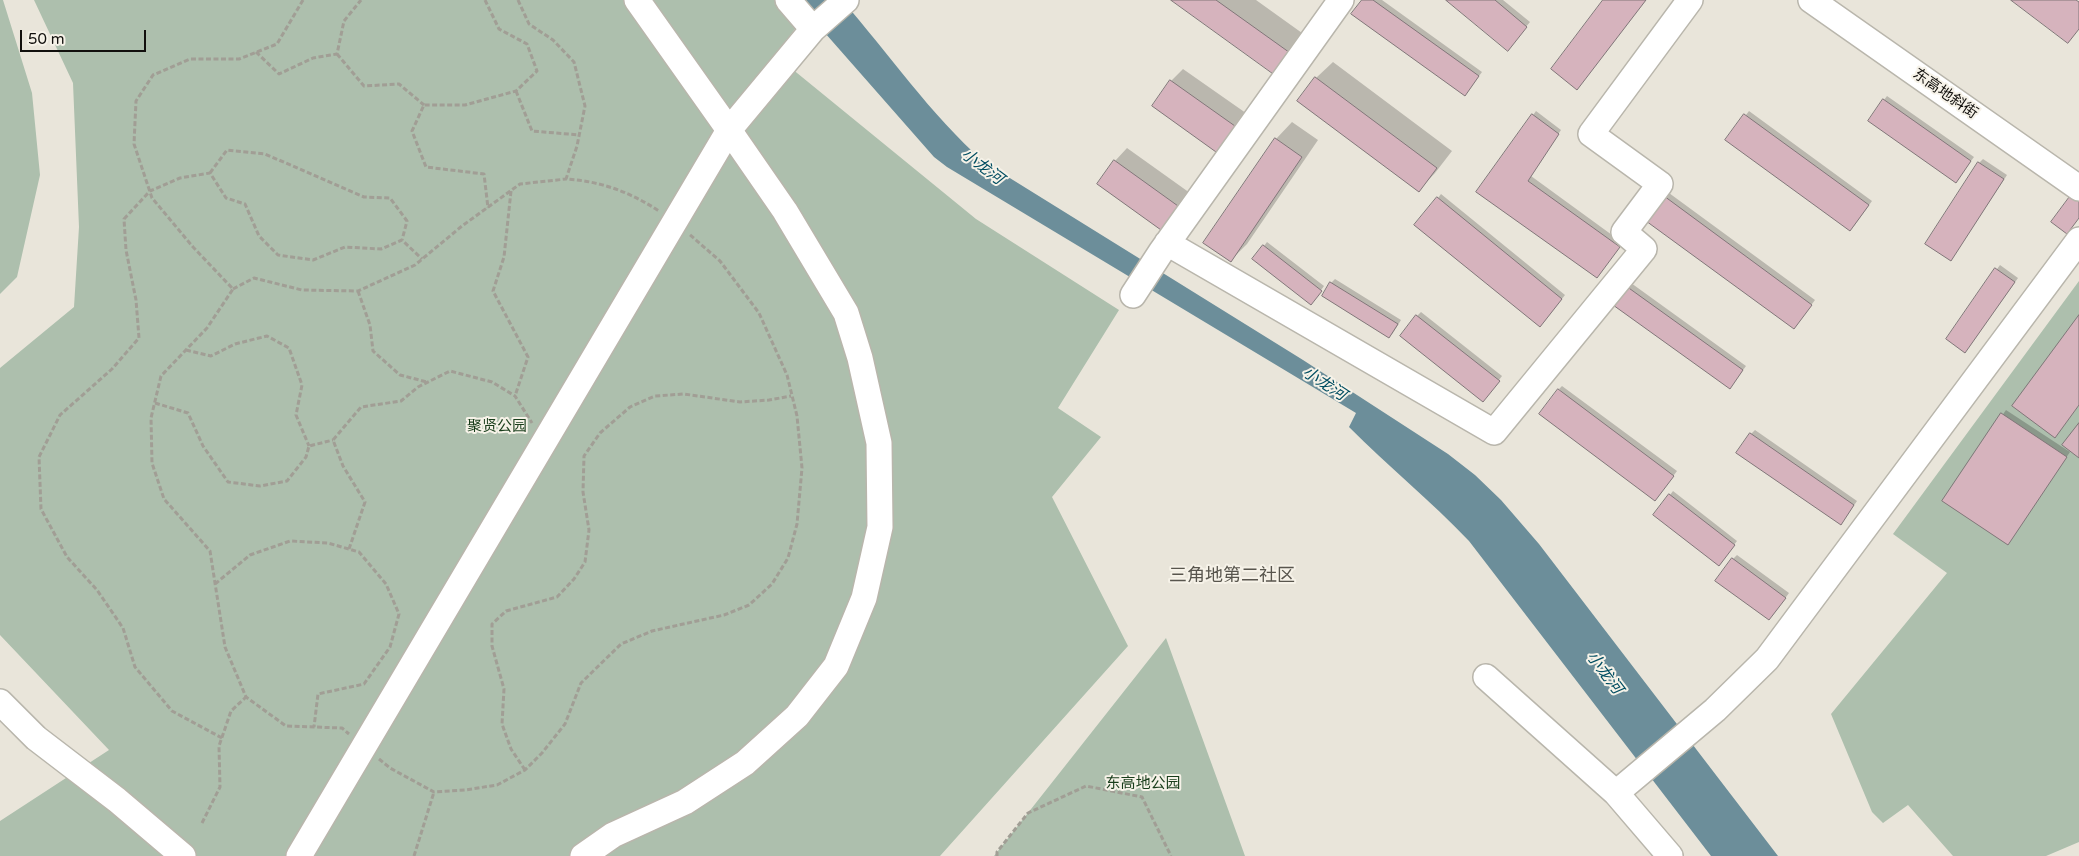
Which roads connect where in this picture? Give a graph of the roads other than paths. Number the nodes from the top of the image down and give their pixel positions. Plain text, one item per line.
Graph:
1 (637, 0) edge
2 (788, 0) edge
3 (1341, 0) edge
4 (1690, 0) edge
5 (1811, 0) edge
6 (842, 3) edge
7 (813, 28) junction
8 (729, 130) junction
9 (2079, 188) edge
10 (2079, 240) edge
11 (1164, 248) junction
12 (1133, 295) dead end
13 (1486, 677) dead end
14 (0, 702) edge
15 (1622, 788) junction
16 (183, 856) edge
17 (299, 856) edge
18 (583, 856) edge
19 (1670, 856) edge

1 - 8 street
2 - 7 street
3 - 11 street
4 - 11 street
5 - 9 street, 东高地斜街
6 - 7 street
7 - 8 street
8 - 17 street
8 - 18 street
10 - 15 street
11 - 12 street
13 - 15 street
14 - 16 street
15 - 19 street

